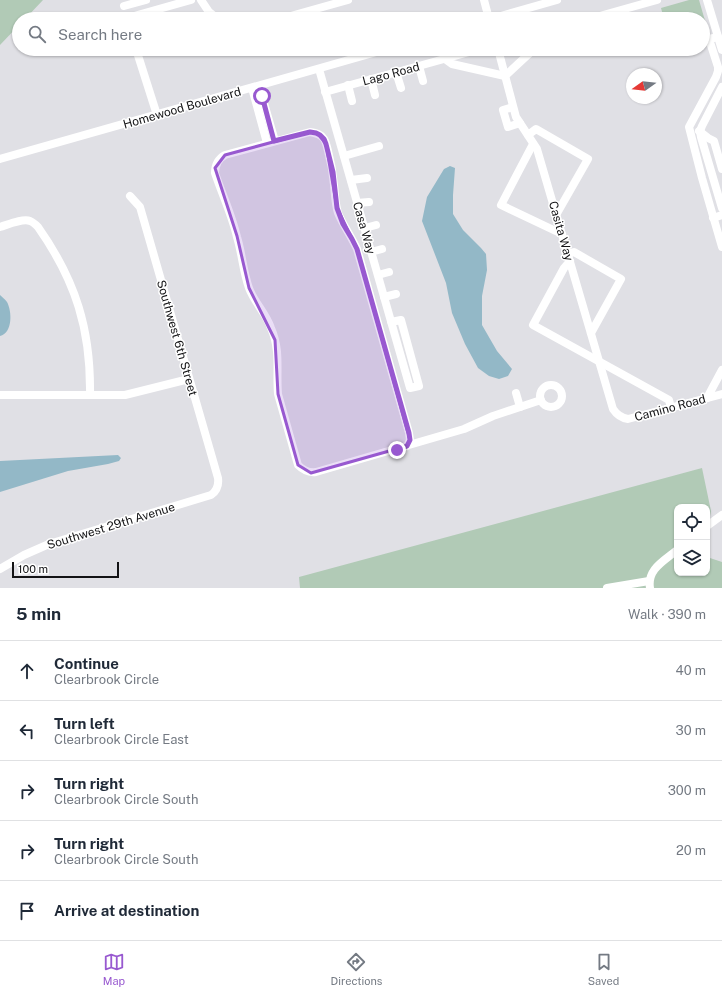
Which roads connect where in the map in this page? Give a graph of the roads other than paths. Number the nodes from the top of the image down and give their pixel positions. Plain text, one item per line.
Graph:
1 (146, 0) edge
2 (191, 0) edge
3 (201, 0) edge
4 (348, 0) edge
5 (484, 0) edge
6 (557, 0) edge
7 (657, 0) edge
8 (709, 1) edge
9 (123, 3) edge
10 (148, 12) edge
11 (209, 12) edge
12 (305, 12) edge
13 (488, 12) edge
14 (515, 12) edge
15 (613, 12) edge
16 (718, 25) edge
17 (718, 37) junction
18 (722, 49) edge
19 (138, 56) edge
20 (363, 56) edge
21 (456, 56) edge
22 (500, 56) edge
23 (526, 56) edge
24 (445, 59) junction
25 (419, 66) junction
26 (319, 69) junction
27 (396, 72) junction
28 (505, 76) junction
29 (371, 79) junction
30 (423, 81) dead end
31 (348, 85) junction
32 (255, 87) junction
33 (722, 87) edge
34 (401, 88) dead end
35 (326, 92) junction
36 (375, 95) dead end
37 (352, 101) dead end
38 (513, 108) junction
39 (157, 115) junction
40 (520, 123) junction
41 (689, 127) junction
42 (700, 131) junction
43 (528, 135) junction
44 (271, 142) junction
45 (533, 144) junction
46 (379, 146) dead end
47 (344, 156) junction
48 (0, 160) edge
49 (722, 169) edge
50 (367, 178) dead end
51 (351, 180) junction
52 (130, 196) dead end
53 (369, 202) dead end
54 (357, 203) junction
55 (722, 208) edge
56 (556, 215) junction
57 (722, 215) edge
58 (713, 218) junction
59 (376, 225) dead end
60 (0, 227) edge
61 (364, 228) junction
62 (562, 234) junction
63 (722, 247) edge
64 (382, 249) dead end
65 (371, 252) junction
66 (569, 258) junction
67 (389, 272) dead end
68 (378, 275) junction
69 (396, 294) dead end
70 (384, 297) junction
71 (591, 333) junction
72 (599, 361) junction
73 (722, 370) edge
74 (189, 379) junction
75 (410, 388) dead end
76 (516, 393) dead end
77 (722, 394) edge
78 (0, 395) edge
79 (90, 395) junction
80 (707, 398) junction
81 (541, 400) dead end
82 (520, 407) junction
83 (671, 408) junction
84 (619, 416) joint
85 (407, 446) junction
86 (218, 483) joint
87 (722, 515) edge
88 (710, 524) edge
89 (674, 552) edge
90 (0, 569) edge
91 (649, 584) edge
92 (607, 588) edge

1 - 9 street
2 - 10 street
3 - 11 street
4 - 12 street
5 - 13 street
6 - 14 street
7 - 15 street
8 - 16 street
16 - 17 street
17 - 18 street
17 - 41 street
19 - 39 street
20 - 26 street, Homewood Boulevard
21 - 24 street, Lago Road
22 - 28 street, Casita Way
23 - 28 street
24 - 25 street, Lago Road
24 - 28 street
25 - 27 street, Lago Road
25 - 30 street
26 - 32 street, Homewood Boulevard
26 - 35 street, Casa Way
27 - 29 street, Lago Road
27 - 34 street
28 - 38 street, Casita Way
29 - 31 street, Lago Road
29 - 36 street
31 - 35 street, Lago Road
31 - 37 street
32 - 39 street, Homewood Boulevard
32 - 44 street
33 - 42 street
35 - 47 street, Casa Way
38 - 40 street, Casita Way
38 - 40 street
39 - 48 street, Homewood Boulevard
40 - 43 street, Casita Way
41 - 42 street
41 - 58 street
42 - 49 street
42 - 55 street
43 - 45 street, Casita Way
43 - 56 street
44 - 85 street
44 - 85 street
45 - 56 street, Casita Way
45 - 62 street
46 - 47 street
47 - 51 street, Casa Way
50 - 51 street
51 - 54 street, Casa Way
52 - 74 street, Southwest 6th Street
53 - 54 street
54 - 61 street, Casa Way
56 - 62 street, Casita Way
57 - 58 street
58 - 63 street
59 - 61 street
60 - 79 street
61 - 65 street, Casa Way
62 - 66 street, Casita Way
64 - 65 street
65 - 68 street, Casa Way
66 - 71 street, Casita Way
66 - 71 street
66 - 72 street
67 - 68 street
68 - 70 street, Casa Way
69 - 70 street
70 - 75 street, Casa Way
71 - 72 street, Casita Way
72 - 83 street
72 - 84 street, Casita Way
73 - 80 street
74 - 79 street
74 - 86 street, Southwest 6th Street
76 - 82 street
77 - 80 street, Camino Road
78 - 79 street
80 - 83 street, Camino Road
81 - 82 street
82 - 85 street
83 - 84 street, Camino Road
86 - 90 street, Southwest 29th Avenue
87 - 88 street
89 - 91 street
91 - 92 street

